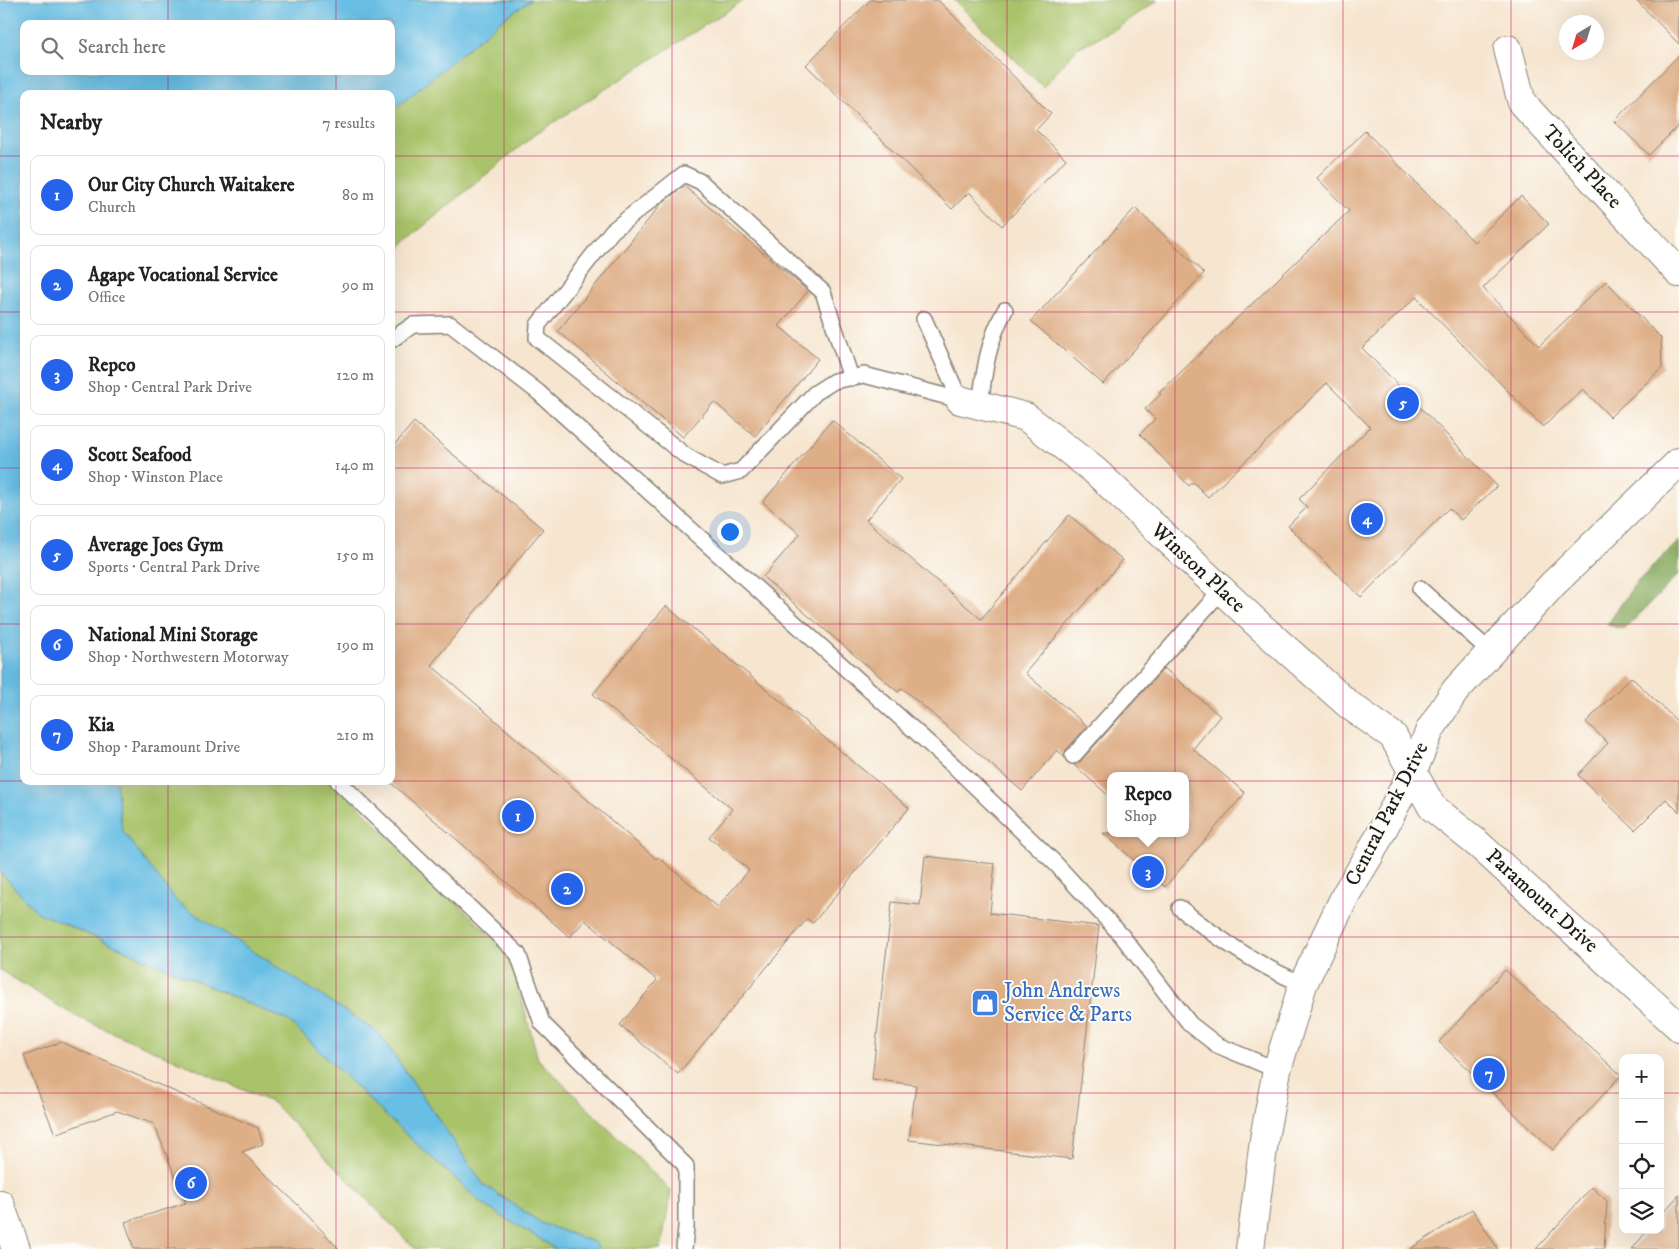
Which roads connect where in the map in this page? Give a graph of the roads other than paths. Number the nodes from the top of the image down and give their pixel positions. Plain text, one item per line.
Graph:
1 (1508, 49) dead end
2 (1679, 273) edge
3 (1005, 310) dead end
4 (924, 319) dead end
5 (395, 337) edge
6 (851, 378) junction
7 (970, 403) junction
8 (1679, 462) edge
9 (1420, 589) dead end
10 (1222, 590) junction
11 (1492, 653) junction
12 (1073, 756) dead end
13 (1412, 771) junction
14 (342, 785) edge
15 (1180, 908) dead end
16 (1303, 984) junction
17 (1679, 1027) edge
18 (1277, 1070) junction
19 (0, 1204) edge
20 (16, 1249) edge
21 (684, 1249) edge
22 (1250, 1249) edge

1 - 2 main road, Tolich Place
3 - 7 lane
4 - 7 lane
5 - 18 lane
6 - 6 lane
6 - 7 lane
7 - 10 main road, Winston Place
8 - 11 main road, Central Park Drive
9 - 11 lane
10 - 12 lane
10 - 13 main road, Winston Place
11 - 13 main road, Central Park Drive
13 - 16 main road, Central Park Drive
13 - 17 main road, Paramount Drive
14 - 21 lane
15 - 16 lane
16 - 18 main road, Central Park Drive
18 - 22 main road, Central Park Drive
19 - 20 main road

